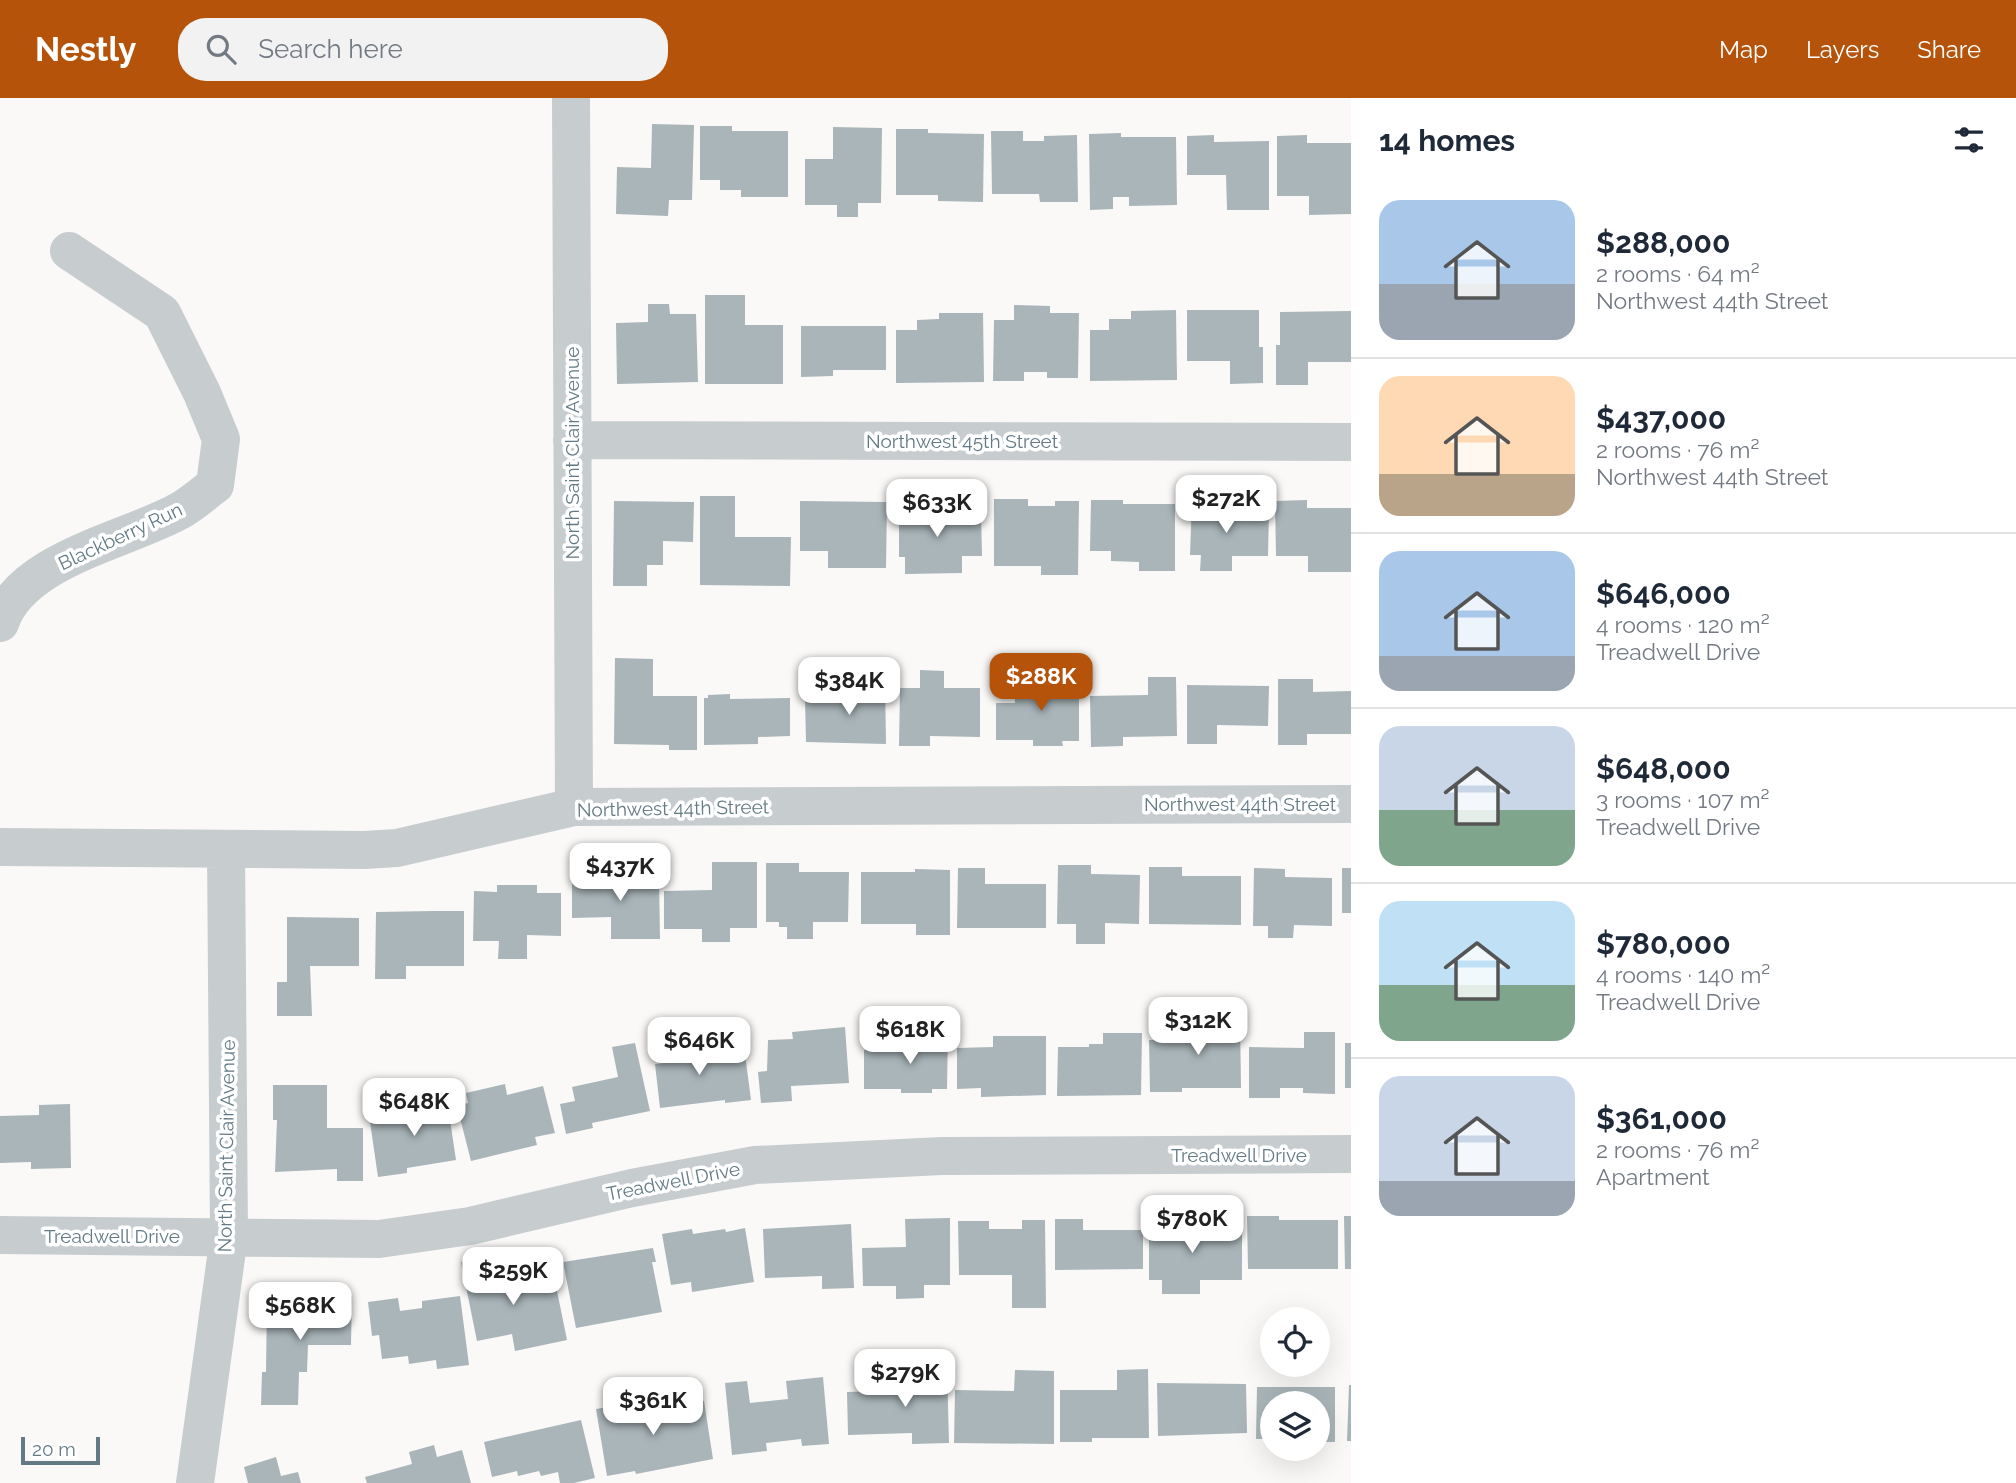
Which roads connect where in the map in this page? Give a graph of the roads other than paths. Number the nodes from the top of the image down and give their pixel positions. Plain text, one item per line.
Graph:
1 (571, 98) edge
2 (69, 251) dead end
3 (572, 440) junction
4 (1351, 442) edge
5 (0, 623) edge
6 (1351, 804) edge
7 (574, 807) junction
8 (0, 848) edge
9 (226, 849) junction
10 (1351, 1154) edge
11 (0, 1235) edge
12 (229, 1236) junction
13 (195, 1483) edge

1 - 3 street, North Saint Clair Avenue
2 - 5 street, Blackberry Run
3 - 4 street, Northwest 45th Street
3 - 7 street, North Saint Clair Avenue
6 - 7 street, Northwest 44th Street
7 - 9 street, Northwest 44th Street
8 - 9 street, Northwest 44th Street
9 - 12 street, North Saint Clair Avenue
10 - 12 street, Treadwell Drive
11 - 12 street, Treadwell Drive
12 - 13 street, North Saint Clair Avenue

